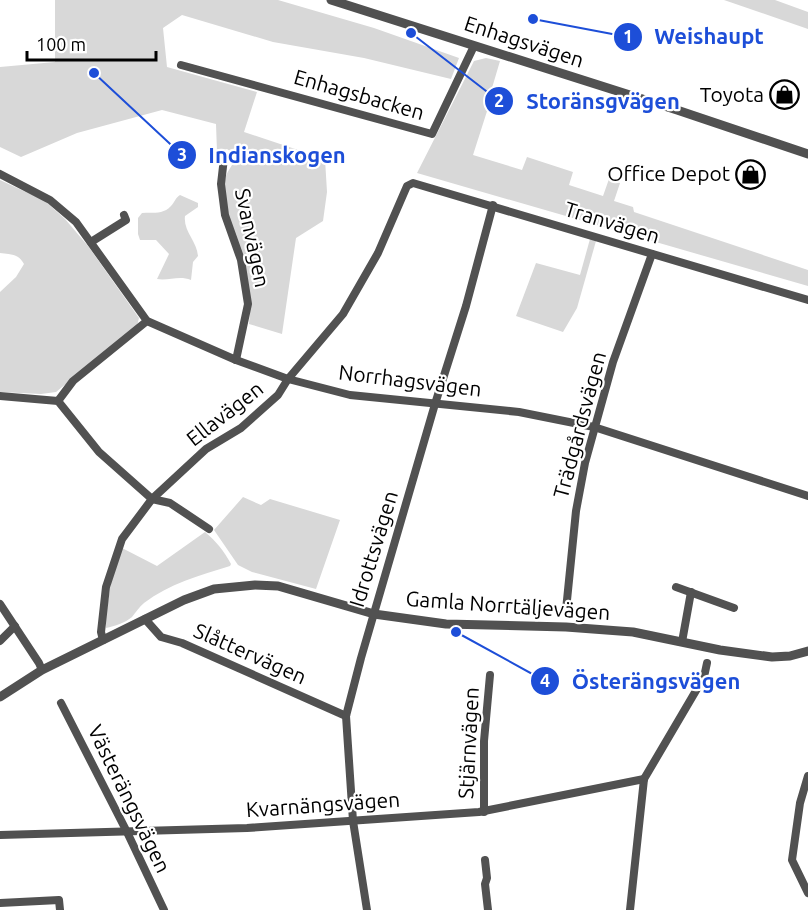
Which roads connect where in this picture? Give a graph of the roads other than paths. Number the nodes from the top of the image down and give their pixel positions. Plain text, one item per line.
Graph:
1 (331, 0) edge
2 (474, 46) junction
3 (181, 65) dead end
4 (808, 154) edge
5 (225, 158) dead end
6 (0, 174) edge
7 (407, 186) joint
8 (493, 206) junction
9 (124, 215) dead end
10 (92, 242) junction
11 (652, 254) junction
12 (808, 300) edge
13 (147, 321) junction
14 (236, 360) junction
15 (288, 379) junction
16 (0, 396) edge
17 (58, 401) junction
18 (435, 404) junction
19 (594, 427) junction
20 (808, 496) edge
21 (152, 499) junction
22 (209, 529) dead end
23 (676, 587) dead end
24 (691, 592) junction
25 (0, 604) edge
26 (735, 608) dead end
27 (566, 610) dead end
28 (374, 614) junction
29 (145, 619) junction
30 (15, 626) junction
31 (103, 640) junction
32 (0, 641) edge
33 (682, 642) junction
34 (808, 651) edge
35 (707, 663) dead end
36 (42, 670) junction
37 (490, 675) dead end
38 (0, 697) edge
39 (61, 704) dead end
40 (346, 716) junction
41 (808, 776) edge
42 (644, 779) junction
43 (484, 812) junction
44 (354, 821) junction
45 (127, 832) junction
46 (0, 835) edge
47 (486, 860) dead end
48 (808, 893) edge
49 (0, 903) edge
50 (60, 910) edge
51 (164, 910) edge
52 (367, 910) edge
53 (488, 910) edge
54 (630, 910) edge

1 - 2 street, Enhagsvägen
2 - 3 street, Enhagsbacken
2 - 4 street, Enhagsvägen
5 - 14 street, Svanvägen
6 - 10 street
7 - 8 street, Tranvägen
7 - 15 street, Ellavägen
8 - 11 street, Tranvägen
8 - 18 street, Idrottsvägen
9 - 10 street
10 - 13 street
11 - 12 street, Tranvägen
11 - 19 street, Trädgårdsvägen
13 - 14 street, Norrhagsvägen
13 - 17 street
14 - 15 street, Norrhagsvägen
15 - 18 street, Norrhagsvägen
15 - 21 street, Ellavägen
16 - 17 street
17 - 21 street
18 - 19 street, Norrhagsvägen
18 - 28 street, Idrottsvägen
19 - 20 street, Norrhagsvägen
19 - 27 street, Trädgårdsvägen
21 - 22 street
21 - 31 street, Ellavägen
23 - 24 street
24 - 26 street
24 - 33 street
25 - 30 street
28 - 29 street, Gamla Norrtäljevägen
28 - 33 street, Gamla Norrtäljevägen
28 - 40 street, Idrottsvägen
29 - 31 street, Gamla Norrtäljevägen
29 - 40 street, Slåttervägen
30 - 32 street
30 - 36 street
31 - 36 street, Gamla Norrtäljevägen
33 - 34 street, Gamla Norrtäljevägen
35 - 42 street
36 - 38 street, Gamla Norrtäljevägen
37 - 43 street, Stjärnvägen
39 - 45 street, Västerängsvägen
40 - 44 street, Idrottsvägen
41 - 48 street
42 - 43 street, Kvarnängsvägen
42 - 54 street
43 - 44 street, Kvarnängsvägen
44 - 45 street, Kvarnängsvägen
44 - 52 street, Idrottsvägen
45 - 46 street, Kvarnängsvägen
45 - 51 street, Västerängsvägen
47 - 53 street
49 - 50 street

